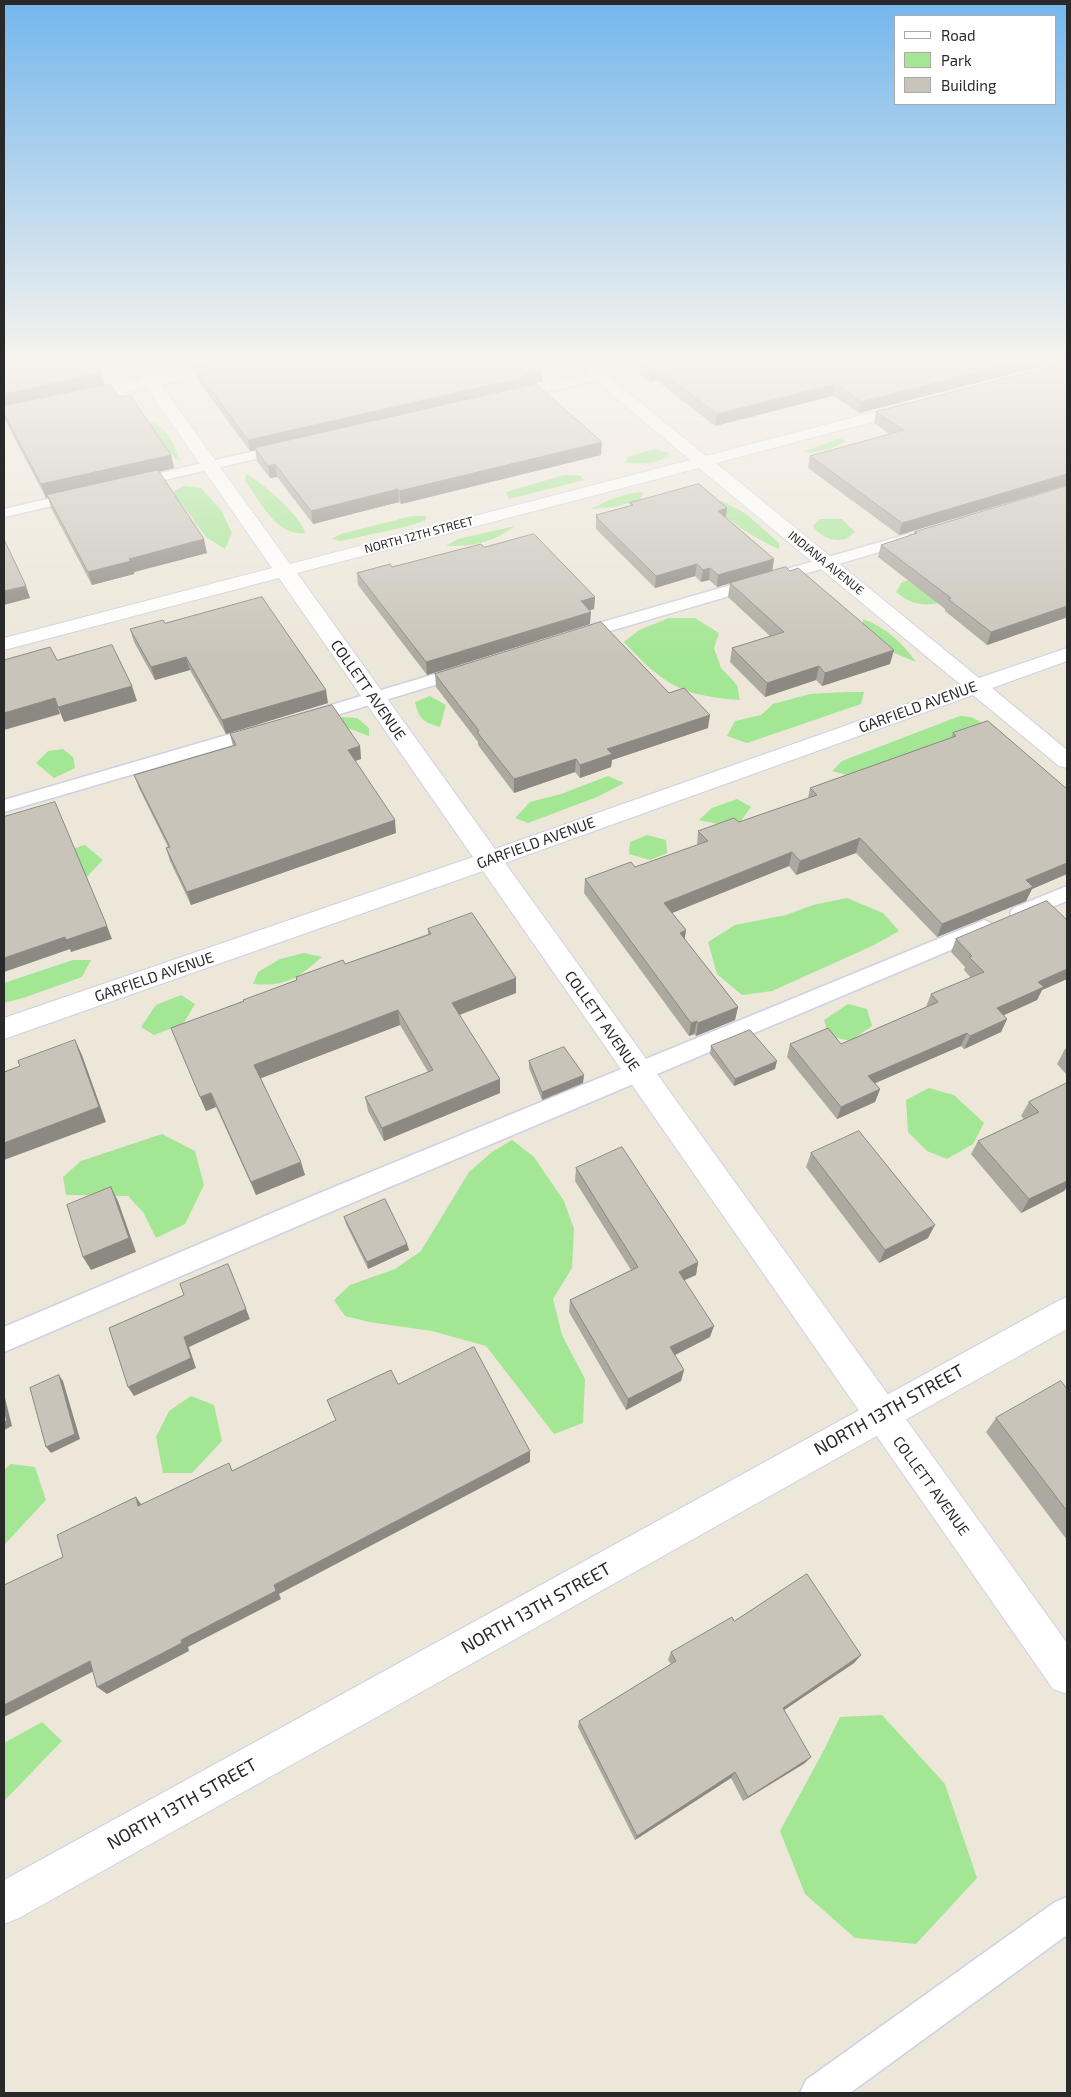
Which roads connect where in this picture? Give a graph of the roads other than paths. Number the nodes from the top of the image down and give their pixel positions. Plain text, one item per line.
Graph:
1 (208, 463) edge
2 (223, 463) edge
3 (700, 463) edge
4 (704, 463) edge
5 (210, 466) junction
6 (117, 487) edge
7 (89, 493) edge
8 (4, 513) edge
9 (921, 535) edge
10 (825, 562) junction
11 (284, 570) junction
12 (565, 639) edge
13 (4, 644) edge
14 (1067, 654) edge
15 (479, 666) edge
16 (976, 686) junction
17 (374, 698) junction
18 (1067, 762) edge
19 (4, 806) edge
20 (489, 860) junction
21 (1067, 893) edge
22 (4, 1029) edge
23 (638, 1072) junction
24 (1067, 1312) edge
25 (4, 1340) edge
26 (881, 1415) junction
27 (1067, 1674) edge
28 (4, 1903) edge
29 (1067, 1914) edge
30 (819, 2093) edge

1 - 5 street, COLLETT AVENUE
2 - 5 lane
3 - 11 street, NORTH 12TH STREET
4 - 10 street, INDIANA AVENUE
5 - 6 lane
5 - 11 street, COLLETT AVENUE
7 - 8 lane
9 - 10 lane
10 - 12 lane
10 - 16 street, INDIANA AVENUE
11 - 13 street, NORTH 12TH STREET
11 - 17 street, COLLETT AVENUE
14 - 16 street, GARFIELD AVENUE
15 - 17 lane
16 - 18 street, INDIANA AVENUE
16 - 20 street, GARFIELD AVENUE
17 - 19 lane
17 - 20 street, COLLETT AVENUE
20 - 22 street, GARFIELD AVENUE
20 - 23 street, COLLETT AVENUE
21 - 23 lane
23 - 25 lane
23 - 26 street, COLLETT AVENUE
24 - 26 street, NORTH 13TH STREET
26 - 27 street, COLLETT AVENUE
26 - 28 street, NORTH 13TH STREET
29 - 30 lane

